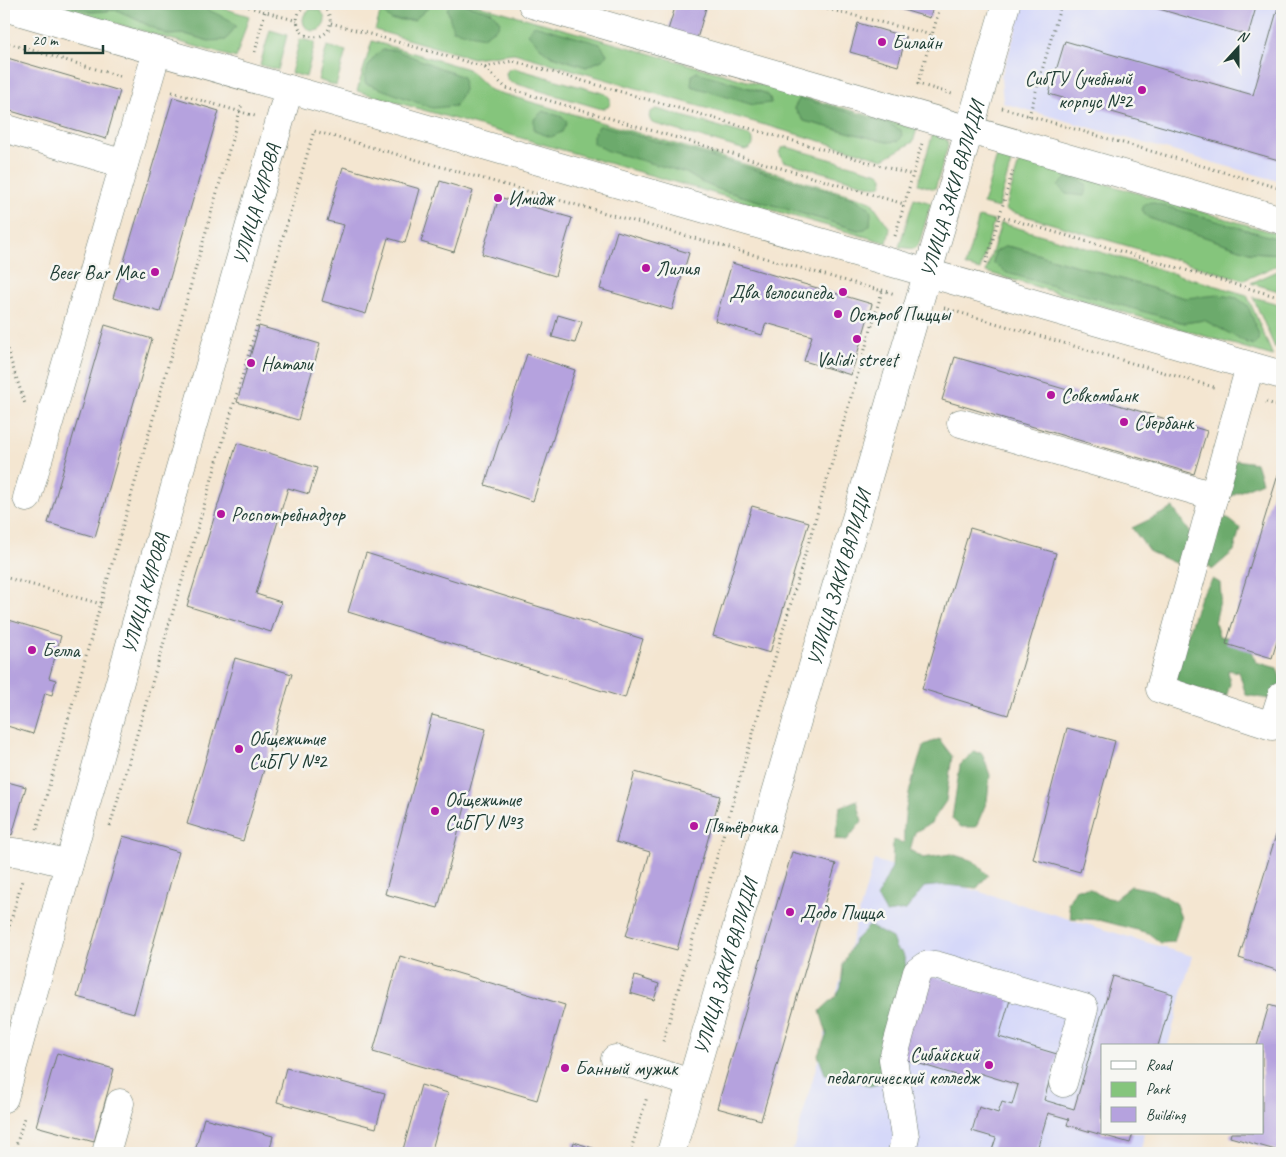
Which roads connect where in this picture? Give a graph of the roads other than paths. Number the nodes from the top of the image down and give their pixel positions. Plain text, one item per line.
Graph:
1 (532, 4) edge
2 (1006, 4) edge
3 (4, 6) edge
4 (156, 51) junction
5 (290, 89) junction
6 (4, 128) edge
7 (969, 130) junction
8 (124, 164) junction
9 (1282, 220) edge
10 (927, 273) junction
11 (1250, 366) junction
12 (1282, 375) edge
13 (961, 423) dead end
14 (1214, 496) junction
15 (27, 498) dead end
16 (1282, 696) edge
17 (17, 853) edge
18 (69, 864) junction
19 (615, 1059) dead end
20 (691, 1083) junction
21 (1063, 1083) dead end
22 (16, 1102) edge
23 (120, 1104) dead end
24 (106, 1153) edge
25 (671, 1153) edge
26 (902, 1153) edge

1 - 7 street
2 - 7 street, УЛИЦА ЗАКИ ВАЛИДИ
3 - 4 street
4 - 5 street
4 - 8 street
5 - 10 street
5 - 18 street, УЛИЦА КИРОВА
6 - 8 street
7 - 9 street
7 - 10 street, УЛИЦА ЗАКИ ВАЛИДИ
8 - 15 street
10 - 11 street
10 - 20 street, УЛИЦА ЗАКИ ВАЛИДИ
11 - 12 street
11 - 14 street
13 - 14 street
14 - 16 street
17 - 18 street
18 - 22 street, УЛИЦА КИРОВА
19 - 20 street
20 - 25 street, УЛИЦА ЗАКИ ВАЛИДИ
21 - 26 street
23 - 24 street

